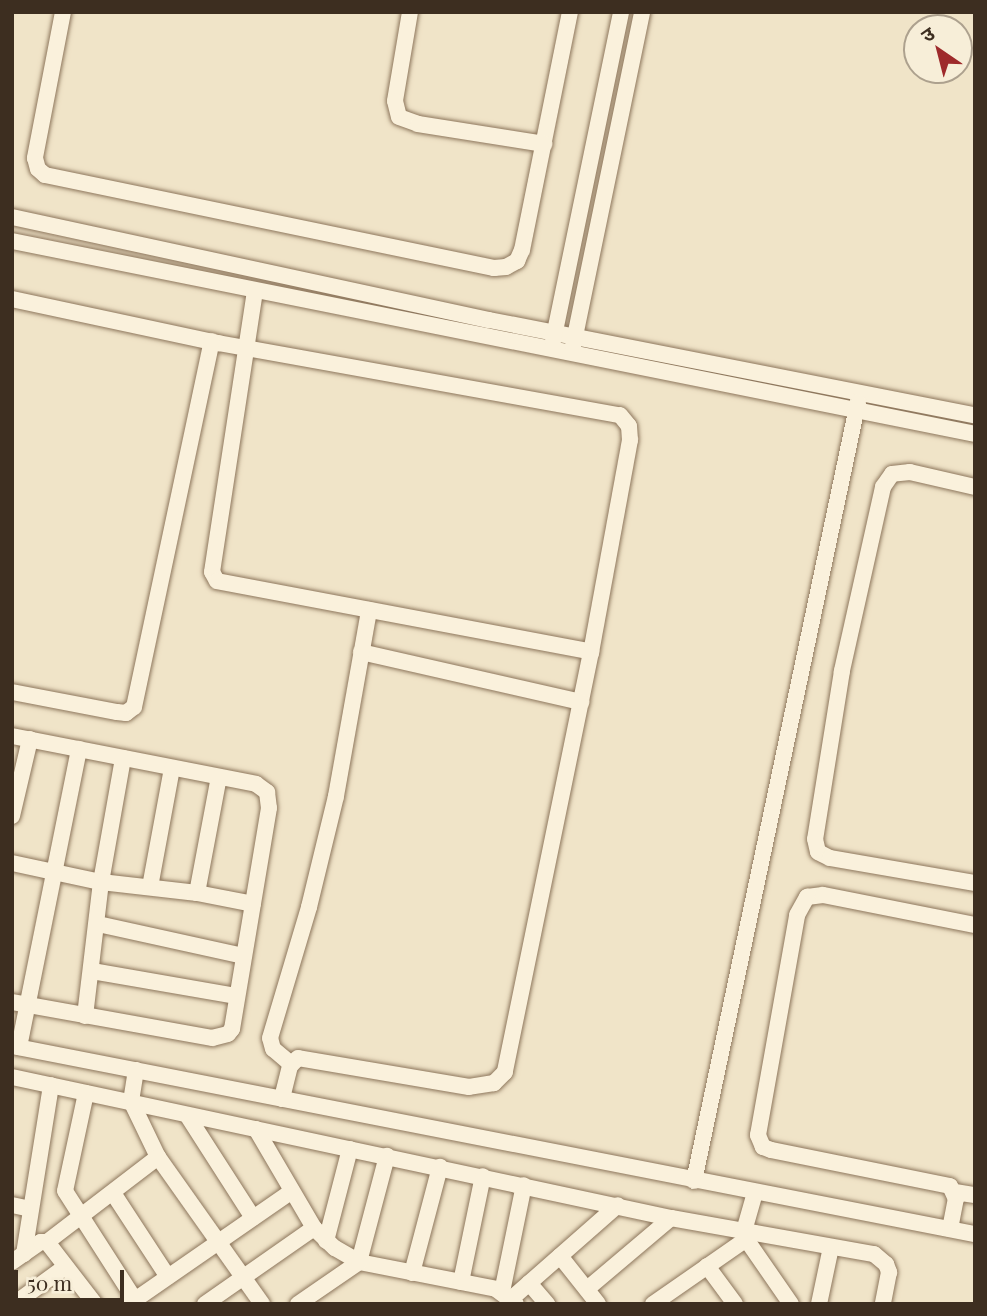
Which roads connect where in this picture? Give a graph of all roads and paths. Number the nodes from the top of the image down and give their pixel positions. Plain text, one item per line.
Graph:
1 (62, 12) edge
2 (410, 12) edge
3 (570, 12) edge
4 (621, 12) edge
5 (642, 12) edge
6 (544, 144) junction
7 (12, 217) edge
8 (12, 241) edge
9 (255, 290) junction
10 (12, 299) edge
11 (555, 333) junction
12 (575, 337) junction
13 (212, 341) junction
14 (245, 348) junction
15 (551, 350) junction
16 (571, 354) junction
17 (860, 392) junction
18 (856, 410) junction
19 (975, 415) edge
20 (975, 434) edge
21 (975, 487) edge
22 (369, 610) junction
23 (361, 652) junction
24 (591, 652) junction
25 (12, 692) edge
26 (581, 702) junction
27 (12, 736) edge
28 (30, 739) junction
29 (79, 749) junction
30 (123, 758) junction
31 (172, 768) junction
32 (219, 777) junction
33 (12, 816) edge
34 (12, 863) edge
35 (55, 872) junction
36 (101, 882) junction
37 (975, 883) edge
38 (150, 887) junction
39 (197, 893) junction
40 (253, 904) junction
41 (98, 924) junction
42 (975, 925) edge
43 (244, 956) junction
44 (92, 971) junction
45 (237, 996) junction
46 (19, 1003) edge
47 (85, 1016) junction
48 (16, 1047) edge
49 (291, 1064) junction
50 (136, 1070) junction
51 (12, 1077) edge
52 (51, 1085) junction
53 (86, 1093) junction
54 (282, 1099) junction
55 (131, 1101) junction
56 (187, 1115) junction
57 (256, 1129) junction
58 (350, 1149) junction
59 (387, 1156) junction
60 (158, 1157) junction
61 (440, 1167) junction
62 (483, 1176) junction
63 (694, 1181) junction
64 (524, 1185) junction
65 (292, 1191) junction
66 (955, 1192) junction
67 (113, 1193) junction
68 (755, 1193) junction
69 (975, 1195) edge
70 (12, 1205) edge
71 (618, 1205) junction
72 (31, 1209) junction
73 (81, 1217) junction
74 (671, 1217) junction
75 (253, 1218) junction
76 (314, 1228) junction
77 (950, 1229) junction
78 (748, 1234) junction
79 (975, 1234) edge
80 (326, 1241) junction
81 (47, 1242) junction
82 (219, 1243) junction
83 (831, 1247) junction
84 (560, 1256) junction
85 (18, 1258) edge
86 (359, 1262) junction
87 (707, 1266) junction
88 (65, 1267) junction
89 (412, 1273) junction
90 (168, 1278) junction
91 (243, 1278) junction
92 (461, 1282) junction
93 (529, 1283) junction
94 (587, 1289) junction
95 (510, 1298) edge
96 (91, 1302) edge
97 (132, 1302) edge
98 (732, 1303) edge
99 (14, 1304) edge
100 (205, 1304) edge
101 (262, 1304) edge
102 (298, 1304) edge
103 (547, 1304) edge
104 (598, 1304) edge
105 (653, 1304) edge
106 (791, 1304) edge
107 (819, 1304) edge
108 (883, 1304) edge

1 - 6 street
2 - 6 street
3 - 6 street
4 - 11 street
5 - 12 street
7 - 11 street
8 - 9 street
9 - 14 street
9 - 15 street
10 - 13 street
11 - 12 street
11 - 15 street
12 - 16 street
12 - 17 street
13 - 14 street
13 - 25 street
14 - 22 street
14 - 24 street
15 - 16 street
16 - 18 street
17 - 18 street
17 - 19 street
18 - 20 street
18 - 63 street
21 - 37 street
22 - 23 street
22 - 24 street
23 - 26 street
23 - 49 street
24 - 26 street
26 - 49 street
27 - 28 street
28 - 29 street
28 - 33 street
29 - 30 street
29 - 35 street
30 - 31 street
30 - 36 street
31 - 32 street
31 - 38 street
32 - 39 street
32 - 40 street
34 - 35 street
35 - 36 street
35 - 46 street
36 - 38 street
36 - 41 street
38 - 39 street
39 - 40 street
40 - 43 street
41 - 43 street
41 - 44 street
42 - 66 street
43 - 45 street
44 - 45 street
44 - 47 street
45 - 47 street
46 - 47 street
46 - 48 street
48 - 50 street
49 - 54 street
50 - 54 street
50 - 55 street
51 - 52 street
52 - 53 street
52 - 72 street
53 - 55 street
53 - 73 street
54 - 63 street
55 - 56 street
55 - 60 street
56 - 57 street
56 - 75 street
57 - 58 street
57 - 65 street
58 - 59 street
58 - 80 street
59 - 61 street
59 - 86 street
60 - 67 street
60 - 82 street
61 - 62 street
61 - 89 street
62 - 64 street
62 - 92 street
63 - 68 street
64 - 71 street
64 - 95 street
65 - 75 street
65 - 76 street
66 - 69 street
66 - 77 street
67 - 73 street
67 - 90 street
68 - 77 street
68 - 78 street
70 - 72 street
71 - 74 street
71 - 84 street
72 - 85 street
73 - 81 street
73 - 97 street
74 - 78 street
74 - 94 street
75 - 82 street
76 - 80 street
76 - 91 street
77 - 79 street
78 - 83 street
78 - 87 street
78 - 106 street
80 - 86 street
81 - 85 street
81 - 88 street
82 - 90 street
82 - 91 street
83 - 107 street
83 - 108 street
84 - 93 street
84 - 94 street
86 - 89 street
86 - 102 street
87 - 98 street
87 - 105 street
88 - 96 street
88 - 99 street
89 - 92 street
90 - 97 street
91 - 100 street
91 - 101 street
92 - 95 street
93 - 95 street
93 - 103 street
94 - 104 street

